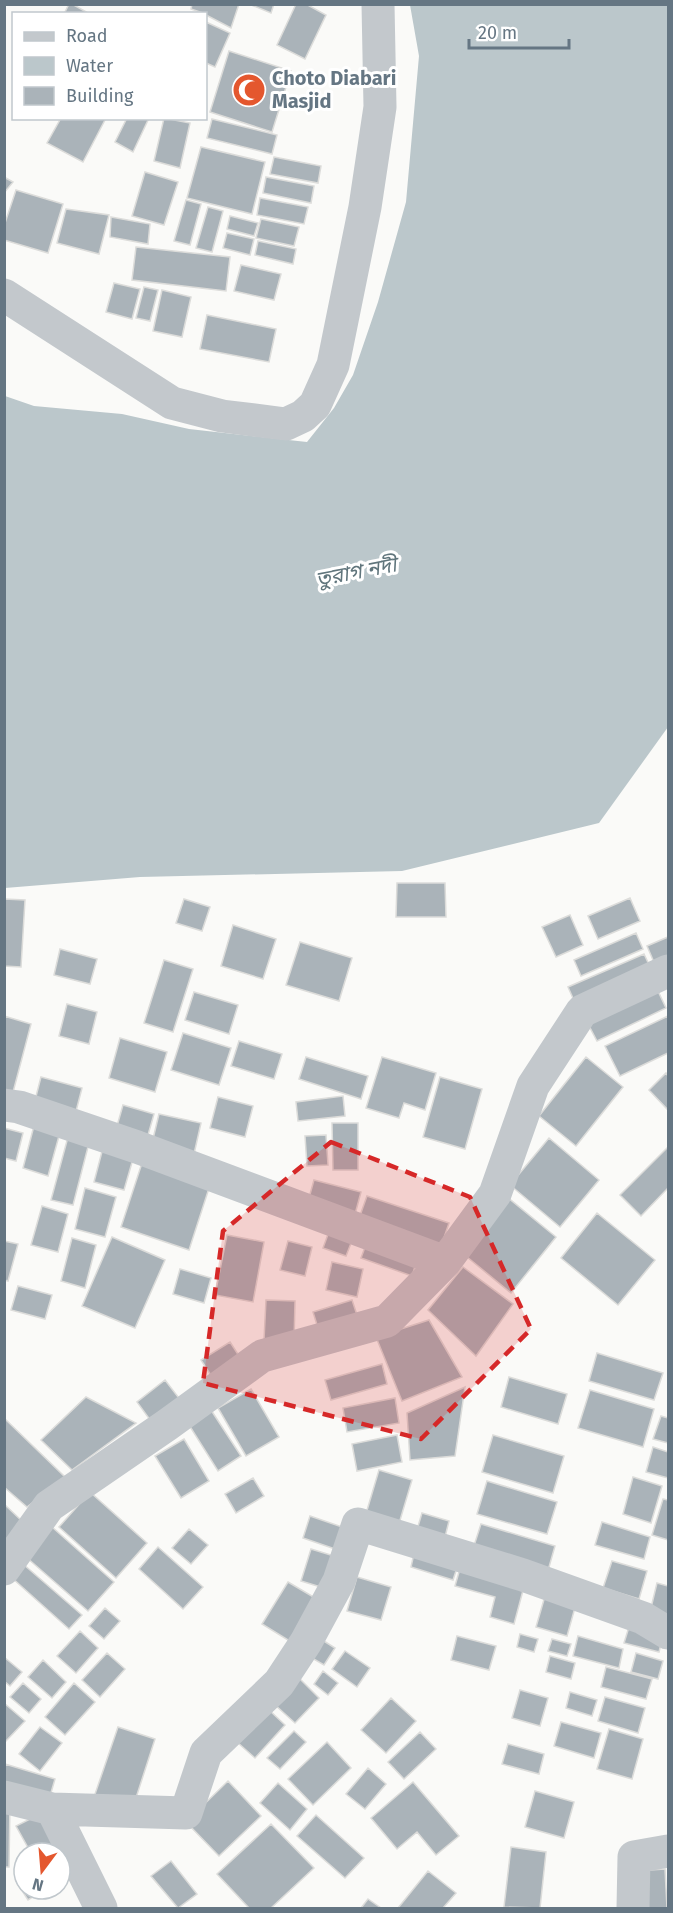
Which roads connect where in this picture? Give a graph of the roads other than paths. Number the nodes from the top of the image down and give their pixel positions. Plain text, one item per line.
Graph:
1 (378, 4) edge
2 (4, 295) edge
3 (666, 979) edge
4 (4, 1105) edge
5 (445, 1262) junction
6 (4, 1569) edge
7 (669, 1633) edge
8 (4, 1797) edge
9 (52, 1809) junction
10 (669, 1851) edge
11 (101, 1908) edge
12 (633, 1908) edge

1 - 2 street
3 - 5 street
4 - 5 street
5 - 6 street
7 - 9 street
8 - 9 street
9 - 11 street
10 - 12 street

